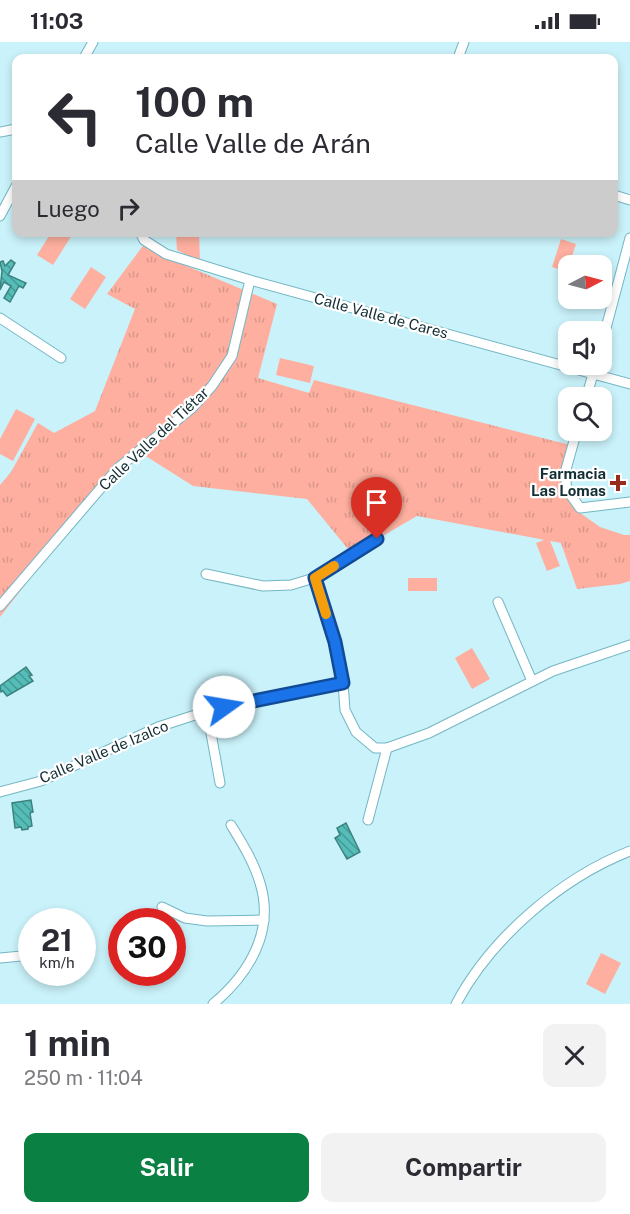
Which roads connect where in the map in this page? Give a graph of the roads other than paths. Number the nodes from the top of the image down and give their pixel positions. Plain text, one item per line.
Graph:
1 (12, 194) edge
2 (0, 216) edge
3 (142, 237) edge
4 (630, 238) edge
5 (250, 280) junction
6 (0, 318) edge
7 (608, 321) edge
8 (61, 358) dead end
9 (558, 360) edge
10 (608, 375) edge
11 (630, 384) edge
12 (574, 441) edge
13 (630, 502) edge
14 (377, 539) dead end
15 (206, 574) dead end
16 (315, 578) junction
17 (498, 602) dead end
18 (0, 606) edge
19 (630, 645) edge
20 (532, 681) junction
21 (343, 683) junction
22 (207, 711) junction
23 (387, 748) junction
24 (220, 783) dead end
25 (0, 792) edge
26 (368, 820) dead end
27 (231, 825) dead end
28 (630, 851) edge
29 (162, 907) dead end
30 (264, 920) junction
31 (18, 956) edge
32 (0, 958) edge
33 (213, 1004) edge
34 (456, 1004) edge

1 - 2 street
3 - 5 street, Calle Valle de Cares
4 - 7 street
5 - 9 street, Calle Valle de Cares
5 - 18 street, Calle Valle del Tiétar
6 - 8 street
10 - 11 street, Calle Valle de Cares
12 - 13 street
14 - 16 street
15 - 16 street
16 - 21 street
17 - 20 street
19 - 20 street
20 - 23 street
21 - 22 street, Calle Valle de Izalco
21 - 23 street
22 - 24 street
22 - 25 street, Calle Valle de Izalco
23 - 26 street
27 - 30 street
28 - 34 street
29 - 30 street
30 - 33 street
31 - 32 street

